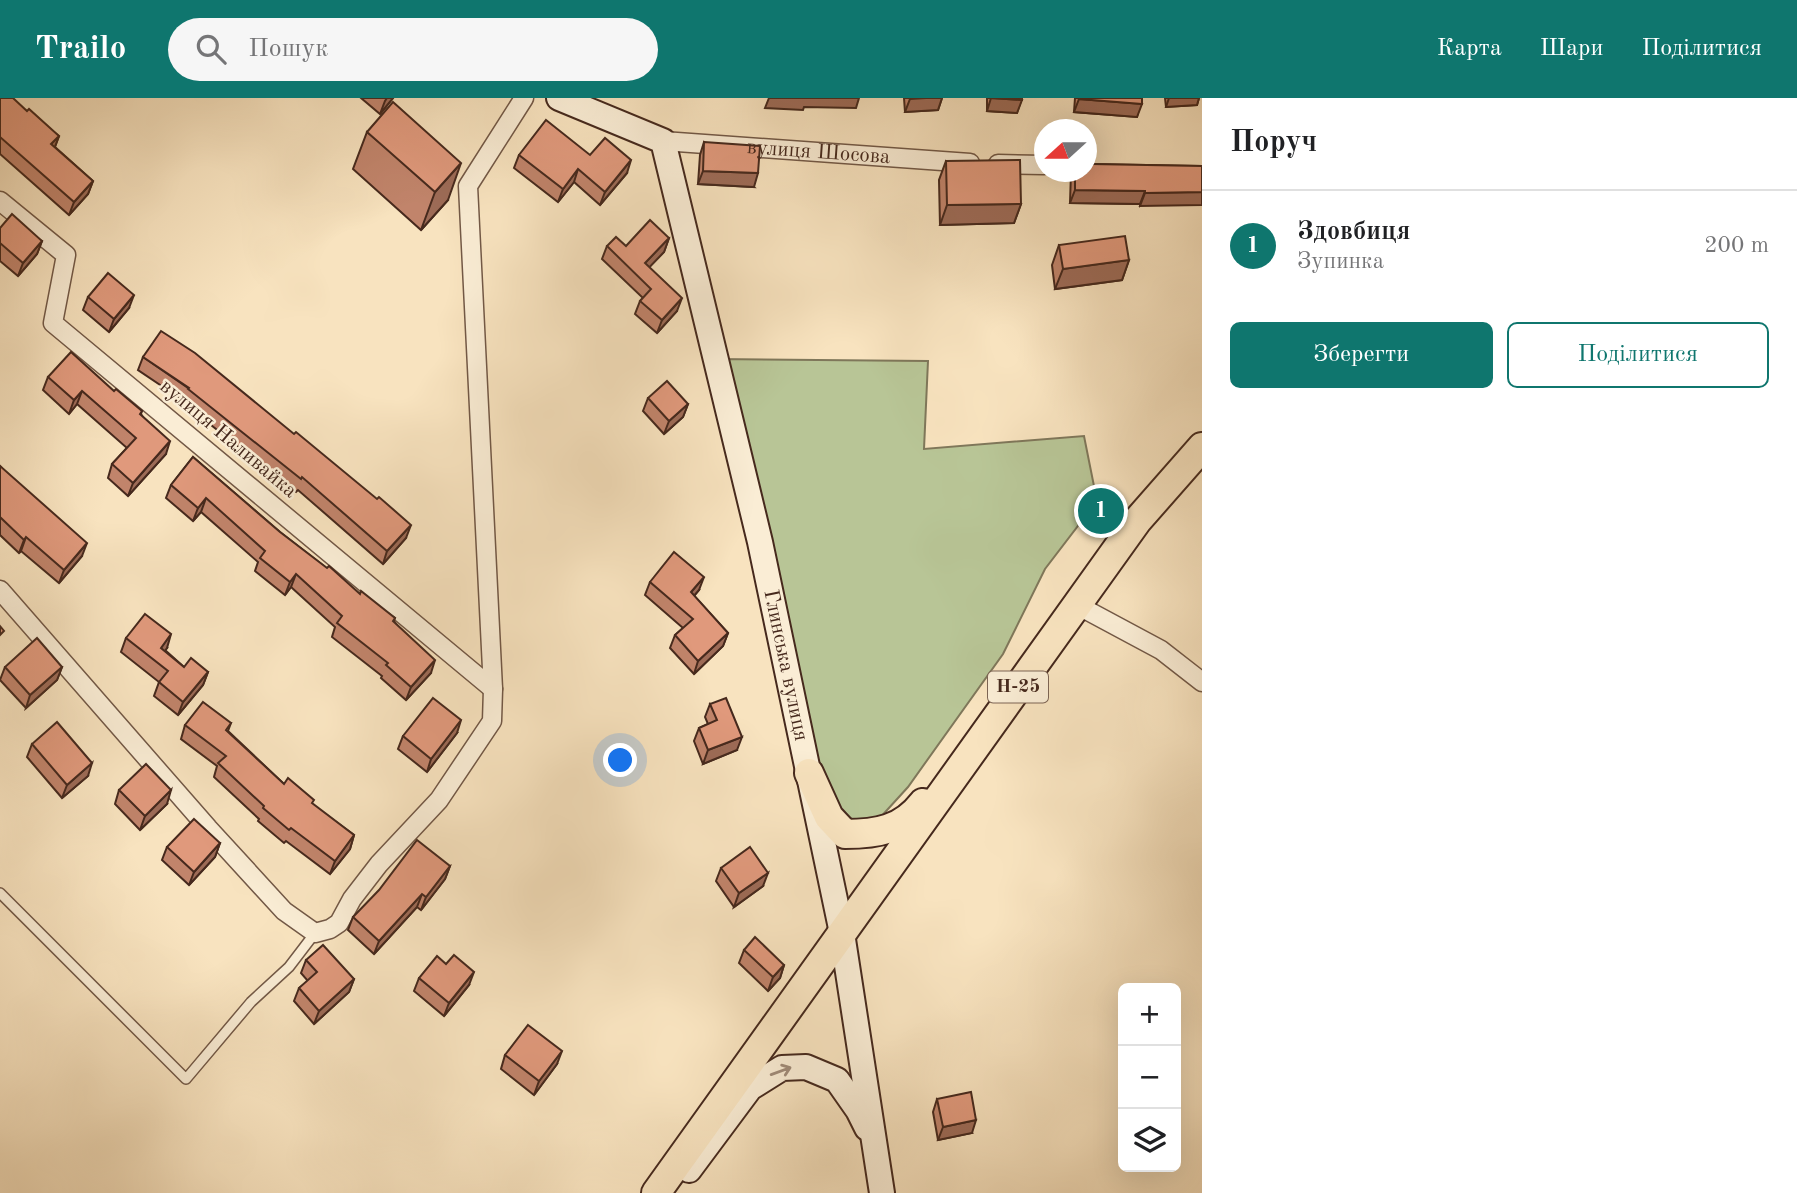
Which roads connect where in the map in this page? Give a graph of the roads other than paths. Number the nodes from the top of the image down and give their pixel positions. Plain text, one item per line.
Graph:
1 (524, 98) edge
2 (559, 98) edge
3 (663, 141) junction
4 (1034, 165) edge
5 (0, 201) edge
6 (1202, 447) edge
7 (0, 590) edge
8 (1077, 605) junction
9 (1202, 682) edge
10 (493, 689) junction
11 (984, 734) junction
12 (809, 773) junction
13 (0, 893) edge
14 (315, 933) junction
15 (842, 933) junction
16 (875, 1145) junction
17 (656, 1193) edge
18 (672, 1193) edge
19 (882, 1193) edge

1 - 10 street
2 - 3 main road, вулиця Шосова
3 - 4 street, вулиця Шосова
3 - 12 main road, Глинська вулиця
5 - 10 street, вулиця Наливайка
6 - 8 main road, Н-25
7 - 14 street
8 - 9 street
8 - 11 main road, Н-25
10 - 14 street
11 - 12 main road
11 - 15 main road, Н-25
12 - 15 main road, Глинська вулиця
13 - 14 lane
15 - 16 main road, Глинська вулиця
15 - 17 main road, Н-25
18 -> 16 main road
16 - 19 main road, Глинська вулиця

